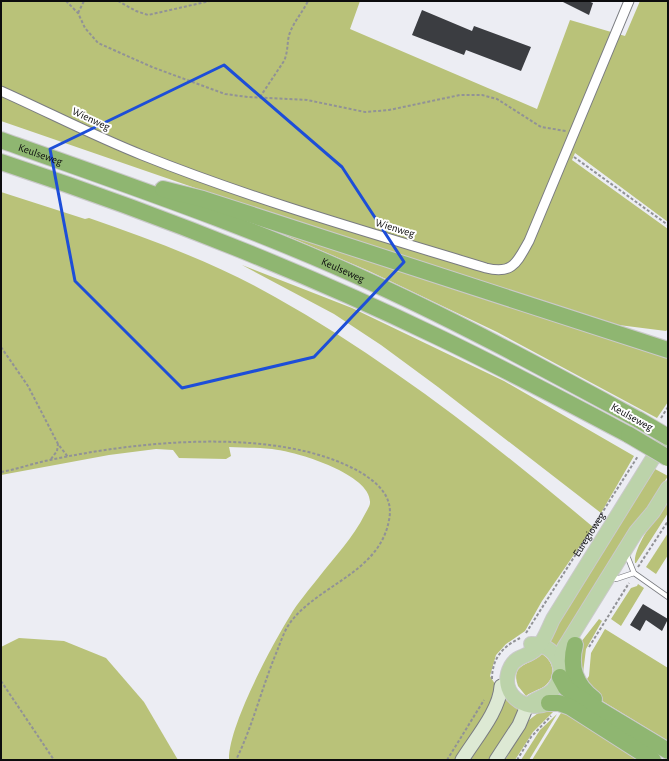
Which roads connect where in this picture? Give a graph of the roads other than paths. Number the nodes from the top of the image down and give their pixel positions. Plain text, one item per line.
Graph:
1 (629, 1) edge
2 (1, 92) edge
3 (1, 140) edge
4 (1, 162) edge
5 (67, 164) junction
6 (668, 337) edge
7 (634, 338) junction
8 (668, 350) edge
9 (668, 434) edge
10 (668, 437) edge
11 (668, 458) edge
12 (668, 488) edge
13 (654, 512) junction
14 (628, 558) junction
15 (634, 573) junction
16 (616, 579) junction
17 (668, 597) edge
18 (534, 645) junction
19 (581, 647) joint
20 (561, 671) junction
21 (496, 683) joint
22 (544, 705) junction
23 (606, 714) junction
24 (668, 751) edge
25 (462, 760) edge
26 (496, 760) edge
27 (653, 760) edge

1 - 2 street, Wienweg
3 - 5 highway, Keulseweg
4 - 11 highway, Keulseweg, bridge
5 - 7 highway
5 - 10 highway, Keulseweg, bridge
6 - 7 highway
7 - 8 highway
9 - 18 main road, Euregioweg
12 - 13 main road
13 - 14 main road
13 - 20 main road
14 - 15 lane
14 - 16 main road
15 - 16 lane
15 - 17 lane
16 - 19 main road
18 - 20 main road
18 - 21 main road
18 - 22 main road
19 - 23 highway
20 - 22 main road
20 - 23 highway
21 - 25 street
22 - 26 street
22 - 27 highway
23 - 24 highway

